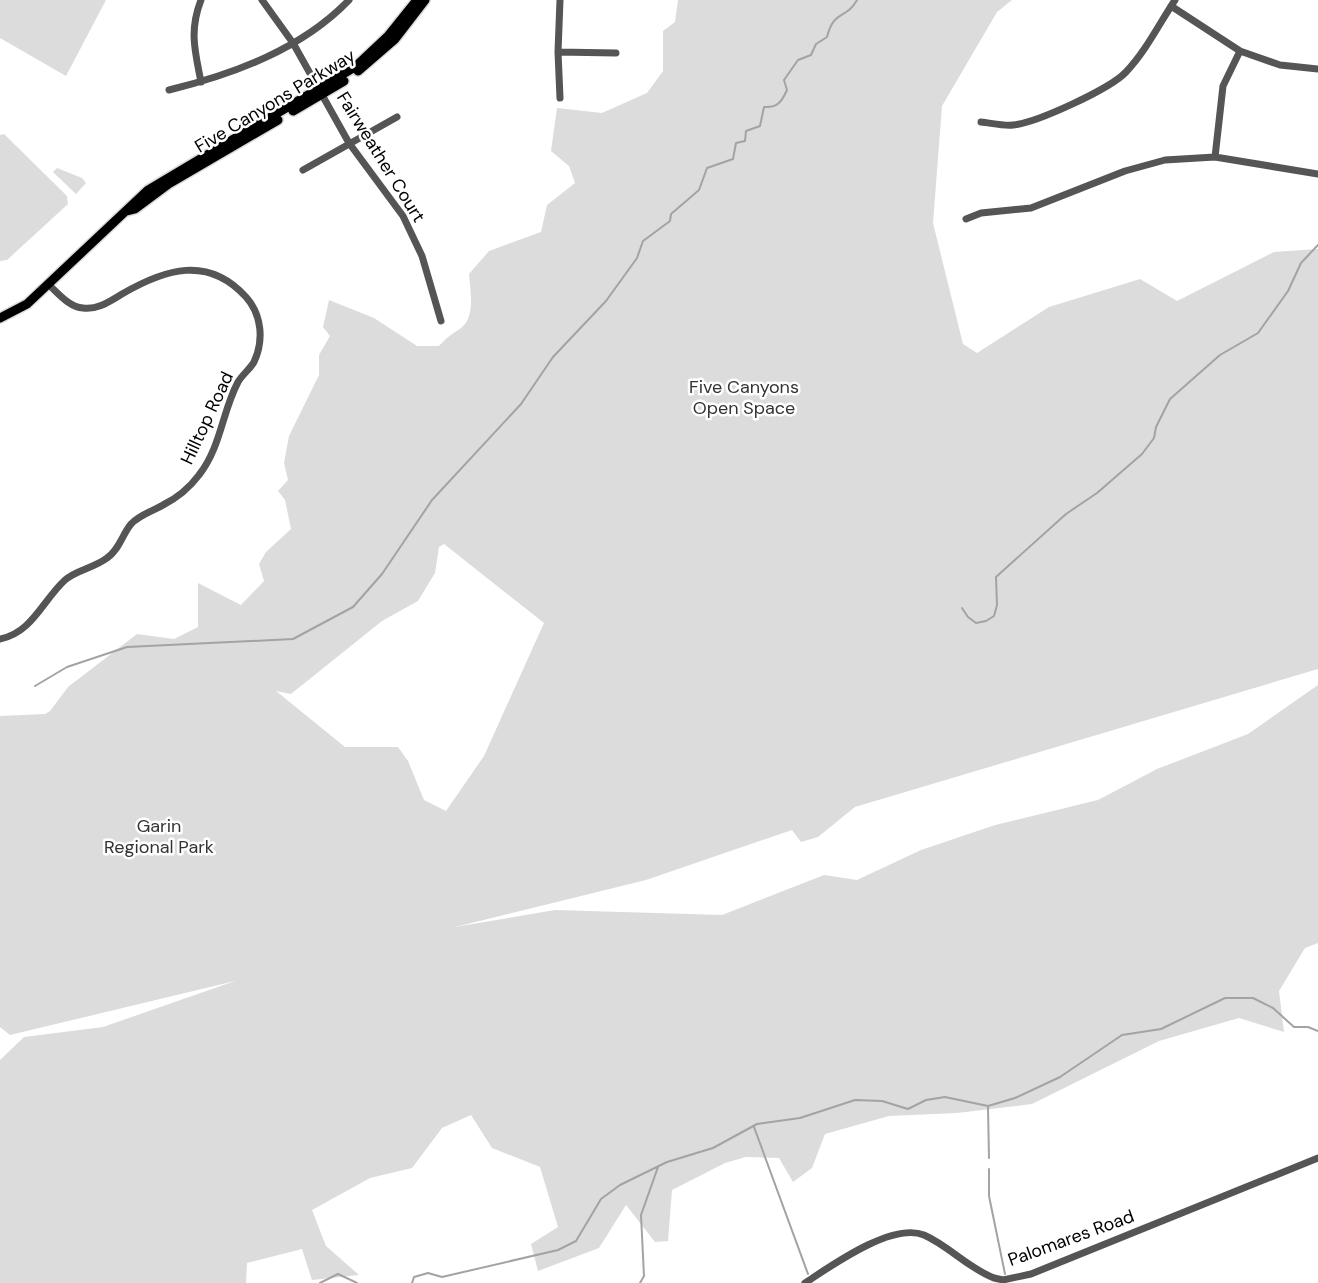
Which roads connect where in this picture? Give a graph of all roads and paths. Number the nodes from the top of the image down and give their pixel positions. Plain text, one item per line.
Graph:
1 (201, 0) edge
2 (262, 0) edge
3 (349, 0) edge
4 (417, 0) edge
5 (425, 0) edge
6 (560, 0) edge
7 (1173, 3) edge
8 (293, 43) junction
9 (1240, 51) junction
10 (558, 52) junction
11 (616, 53) dead end
12 (1318, 69) edge
13 (201, 82) junction
14 (169, 90) dead end
15 (321, 92) junction
16 (560, 99) dead end
17 (397, 117) dead end
18 (981, 122) dead end
19 (349, 143) junction
20 (1215, 157) junction
21 (303, 170) dead end
22 (1318, 174) edge
23 (965, 219) dead end
24 (49, 285) junction
25 (0, 318) edge
26 (441, 321) dead end
27 (0, 639) edge
28 (1318, 1158) edge
29 (805, 1283) edge

1 - 13 street
2 - 8 street, Fairweather Court
3 - 8 street
4 - 15 main road, Five Canyons Parkway
5 - 15 main road, Five Canyons Parkway
6 - 10 street
7 - 9 street
7 - 18 street
8 - 13 street
8 - 15 street, Fairweather Court
9 - 12 street
9 - 20 street
10 - 11 street
10 - 16 street
13 - 14 street
15 - 19 street, Fairweather Court
15 - 24 main road, Five Canyons Parkway
17 - 19 street
19 - 21 street
19 - 26 street, Fairweather Court
20 - 22 street
20 - 23 street
24 - 25 main road, Five Canyons Parkway
24 - 27 street, Hilltop Road
28 - 29 street, Palomares Road

